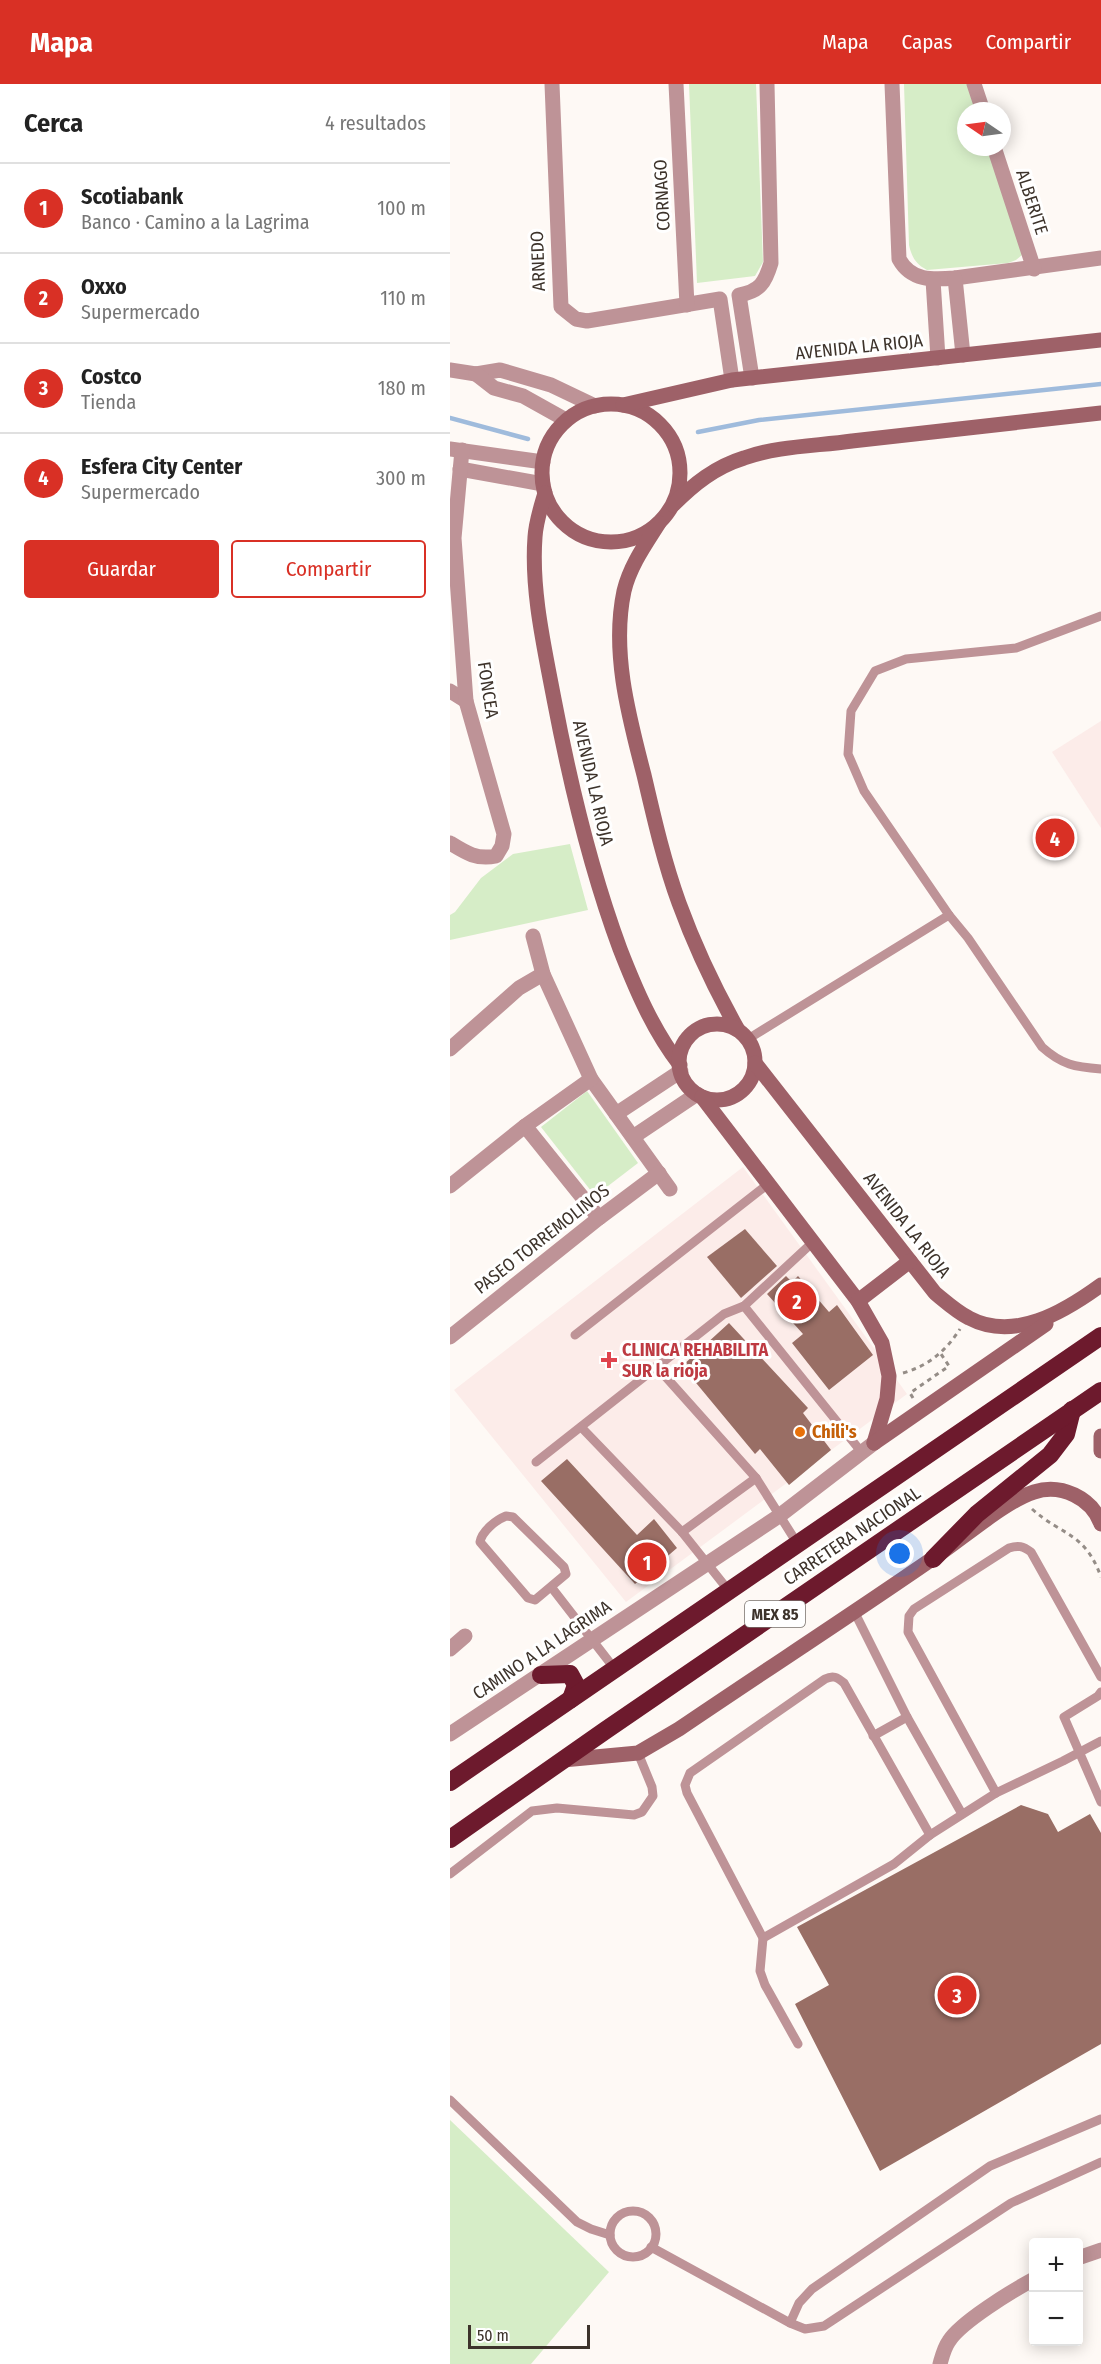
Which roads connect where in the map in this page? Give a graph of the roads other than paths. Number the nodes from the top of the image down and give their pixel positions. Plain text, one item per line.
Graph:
1 (552, 84) edge
2 (676, 84) edge
3 (766, 84) edge
4 (892, 84) edge
5 (974, 84) edge
6 (980, 102) edge
7 (997, 156) edge
8 (1101, 258) edge
9 (1034, 269) junction
10 (955, 278) junction
11 (933, 280) junction
12 (687, 305) junction
13 (1101, 340) edge
14 (963, 355) junction
15 (938, 358) junction
16 (450, 370) edge
17 (476, 374) junction
18 (752, 378) junction
19 (732, 380) junction
20 (623, 405) junction
21 (595, 406) junction
22 (1101, 413) edge
23 (566, 420) junction
24 (456, 449) edge
25 (543, 462) junction
26 (460, 469) junction
27 (544, 488) junction
28 (673, 505) junction
29 (659, 523) junction
30 (452, 536) edge
31 (1101, 616) edge
32 (450, 691) edge
33 (466, 701) junction
34 (450, 843) edge
35 (950, 915) junction
36 (533, 936) dead end
37 (543, 974) junction
38 (743, 1035) junction
39 (450, 1049) edge
40 (755, 1064) junction
41 (680, 1068) junction
42 (1101, 1069) edge
43 (591, 1079) junction
44 (699, 1095) junction
45 (616, 1114) junction
46 (525, 1126) junction
47 (633, 1137) junction
48 (659, 1173) junction
49 (768, 1184) junction
50 (450, 1186) edge
51 (670, 1188) dead end
52 (599, 1218) junction
53 (813, 1242) junction
54 (910, 1261) junction
55 (1101, 1285) edge
56 (858, 1301) junction
57 (744, 1306) junction
58 (1072, 1306) junction
59 (575, 1335) dead end
60 (1101, 1335) edge
61 (450, 1337) edge
62 (656, 1366) junction
63 (1101, 1390) edge
64 (1072, 1410) junction
65 (581, 1427) junction
66 (1101, 1436) edge
67 (868, 1449) junction
68 (1101, 1451) edge
69 (536, 1462) dead end
70 (756, 1478) junction
71 (779, 1516) junction
72 (1101, 1524) edge
73 (682, 1532) junction
74 (797, 1543) junction
75 (933, 1559) junction
76 (706, 1565) junction
77 (552, 1588) junction
78 (729, 1591) junction
79 (854, 1611) junction
80 (465, 1636) dead end
81 (593, 1639) junction
82 (450, 1649) edge
83 (614, 1668) junction
84 (541, 1675) junction
85 (1101, 1677) edge
86 (1101, 1692) edge
87 (571, 1699) junction
88 (907, 1717) junction
89 (450, 1734) edge
90 (873, 1736) junction
91 (1101, 1741) edge
92 (1080, 1752) junction
93 (638, 1753) junction
94 (563, 1760) junction
95 (450, 1782) edge
96 (996, 1793) junction
97 (1101, 1802) edge
98 (962, 1814) junction
99 (930, 1835) junction
100 (450, 1839) edge
101 (450, 1874) edge
102 (763, 1938) junction
103 (798, 2044) dead end
104 (450, 2100) edge
105 (1101, 2119) edge
106 (1101, 2162) edge
107 (610, 2235) junction
108 (651, 2247) junction
109 (1101, 2250) edge
110 (1083, 2256) edge
111 (1029, 2282) edge
112 (790, 2323) junction
113 (940, 2364) edge

1 - 12 street, ARNEDO
2 - 12 street, CORNAGO
3 - 18 street
4 - 11 street
5 - 6 street
7 - 9 street, ALBERITE
8 - 9 street
9 - 10 street
10 - 11 street
10 - 14 street
11 - 15 street
12 - 19 street, ARNEDO
13 - 14 street, AVENIDA LA RIOJA
14 - 15 street, AVENIDA LA RIOJA
15 - 18 street, AVENIDA LA RIOJA
16 - 17 street
17 - 21 street
17 - 23 street
18 - 19 street, AVENIDA LA RIOJA
19 - 20 street, AVENIDA LA RIOJA
20 - 21 street
20 - 28 street
21 - 23 street
22 - 28 street
23 - 25 street
24 - 25 street
24 - 26 street, FONCEA
25 - 27 street
26 - 27 street
26 - 30 street, FONCEA
27 - 29 street
27 - 41 street, AVENIDA LA RIOJA
28 - 29 street
29 - 38 street
30 - 33 street, FONCEA
31 - 35 lane
32 - 33 street
33 - 34 street, FONCEA
35 - 38 lane
35 - 42 lane
36 - 37 street
37 - 39 street
37 - 43 street
38 - 40 street
38 - 41 street
40 - 44 street
40 - 54 street, AVENIDA LA RIOJA
41 - 44 street
41 - 45 street
43 - 45 street
43 - 46 street
44 - 47 street
44 - 49 street
45 - 47 street
46 - 50 street
46 - 52 street
47 - 48 street
48 - 51 street
48 - 52 street, PASEO TORREMOLINOS
49 - 53 street
49 - 59 lane
52 - 61 street, PASEO TORREMOLINOS
53 - 56 street
53 - 57 lane
54 - 56 street
54 - 58 street, AVENIDA LA RIOJA
55 - 58 street, AVENIDA LA RIOJA
56 - 67 street
57 - 62 lane
57 - 67 lane
58 - 67 street
60 - 74 highway, CARRETERA NACIONAL / MEX 85
62 - 65 lane
62 - 70 lane
63 - 64 highway, CARRETERA NACIONAL / MEX 85
64 - 75 highway
64 - 94 highway, CARRETERA NACIONAL / MEX 85
65 - 69 lane
65 - 73 lane
66 - 68 street
67 - 71 street, CAMINO A LA LAGRIMA
70 - 71 lane
70 - 73 lane
71 - 74 lane
71 - 76 street, CAMINO A LA LAGRIMA
72 - 75 street
73 - 76 lane
74 - 78 highway, CARRETERA NACIONAL / MEX 85
75 - 79 street
76 - 78 lane
76 - 81 street, CAMINO A LA LAGRIMA
77 - 77 lane
77 - 81 lane
78 - 83 highway, CARRETERA NACIONAL / MEX 85
79 - 88 lane
79 - 93 street
80 - 82 street
81 - 83 lane
81 - 84 street, CAMINO A LA LAGRIMA
83 - 87 highway, CARRETERA NACIONAL / MEX 85
84 - 87 highway
84 - 89 street, CAMINO A LA LAGRIMA
85 - 96 lane
86 - 92 lane
87 - 95 highway, CARRETERA NACIONAL / MEX 85
88 - 90 lane
88 - 98 lane
90 - 99 lane
90 - 102 lane
91 - 92 lane
92 - 96 lane
92 - 97 lane
93 - 94 street
93 - 101 lane
94 - 100 highway, CARRETERA NACIONAL / MEX 85
96 - 98 lane
98 - 99 lane
99 - 102 lane
102 - 103 lane
104 - 107 lane
105 - 112 lane
106 - 112 lane
107 - 108 lane
107 - 108 lane
108 - 112 lane
109 - 110 street
111 - 113 street

